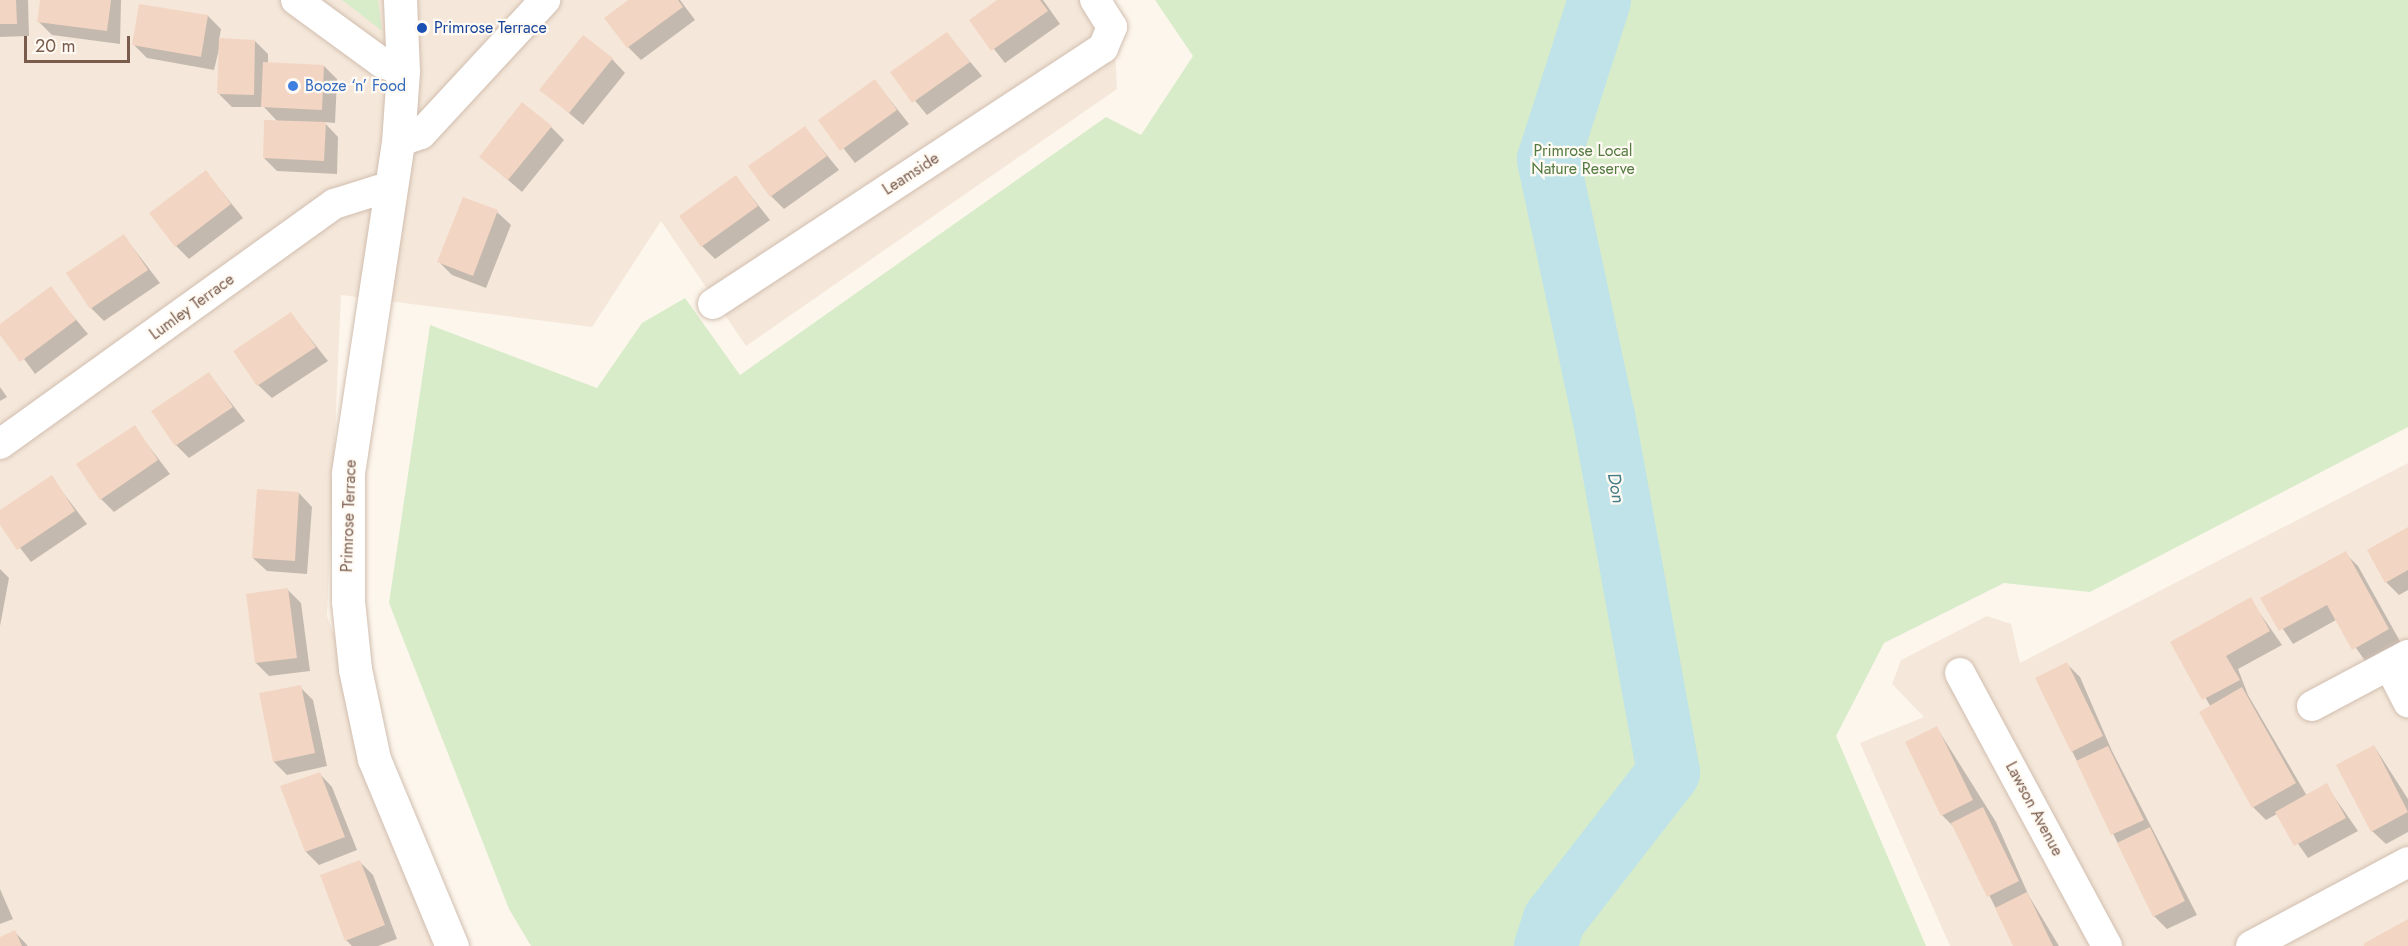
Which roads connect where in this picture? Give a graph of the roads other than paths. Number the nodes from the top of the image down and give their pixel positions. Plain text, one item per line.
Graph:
1 (296, 0) edge
2 (400, 0) edge
3 (544, 0) edge
4 (1095, 0) edge
5 (403, 71) junction
6 (398, 142) junction
7 (391, 186) junction
8 (713, 304) dead end
9 (0, 444) edge
10 (2399, 660) edge
11 (1960, 673) dead end
12 (2408, 702) edge
13 (2312, 706) dead end
14 (2408, 862) edge
15 (452, 946) edge
16 (2107, 946) edge
17 (2251, 946) edge

1 - 5 street
2 - 5 street, Primrose Terrace
3 - 6 street
4 - 8 street, Leamside
5 - 6 street, Primrose Terrace
6 - 7 street, Primrose Terrace
7 - 9 street, Lumley Terrace
7 - 15 street, Primrose Terrace
10 - 12 street
10 - 13 street
11 - 16 street, Lawson Avenue
14 - 17 street

